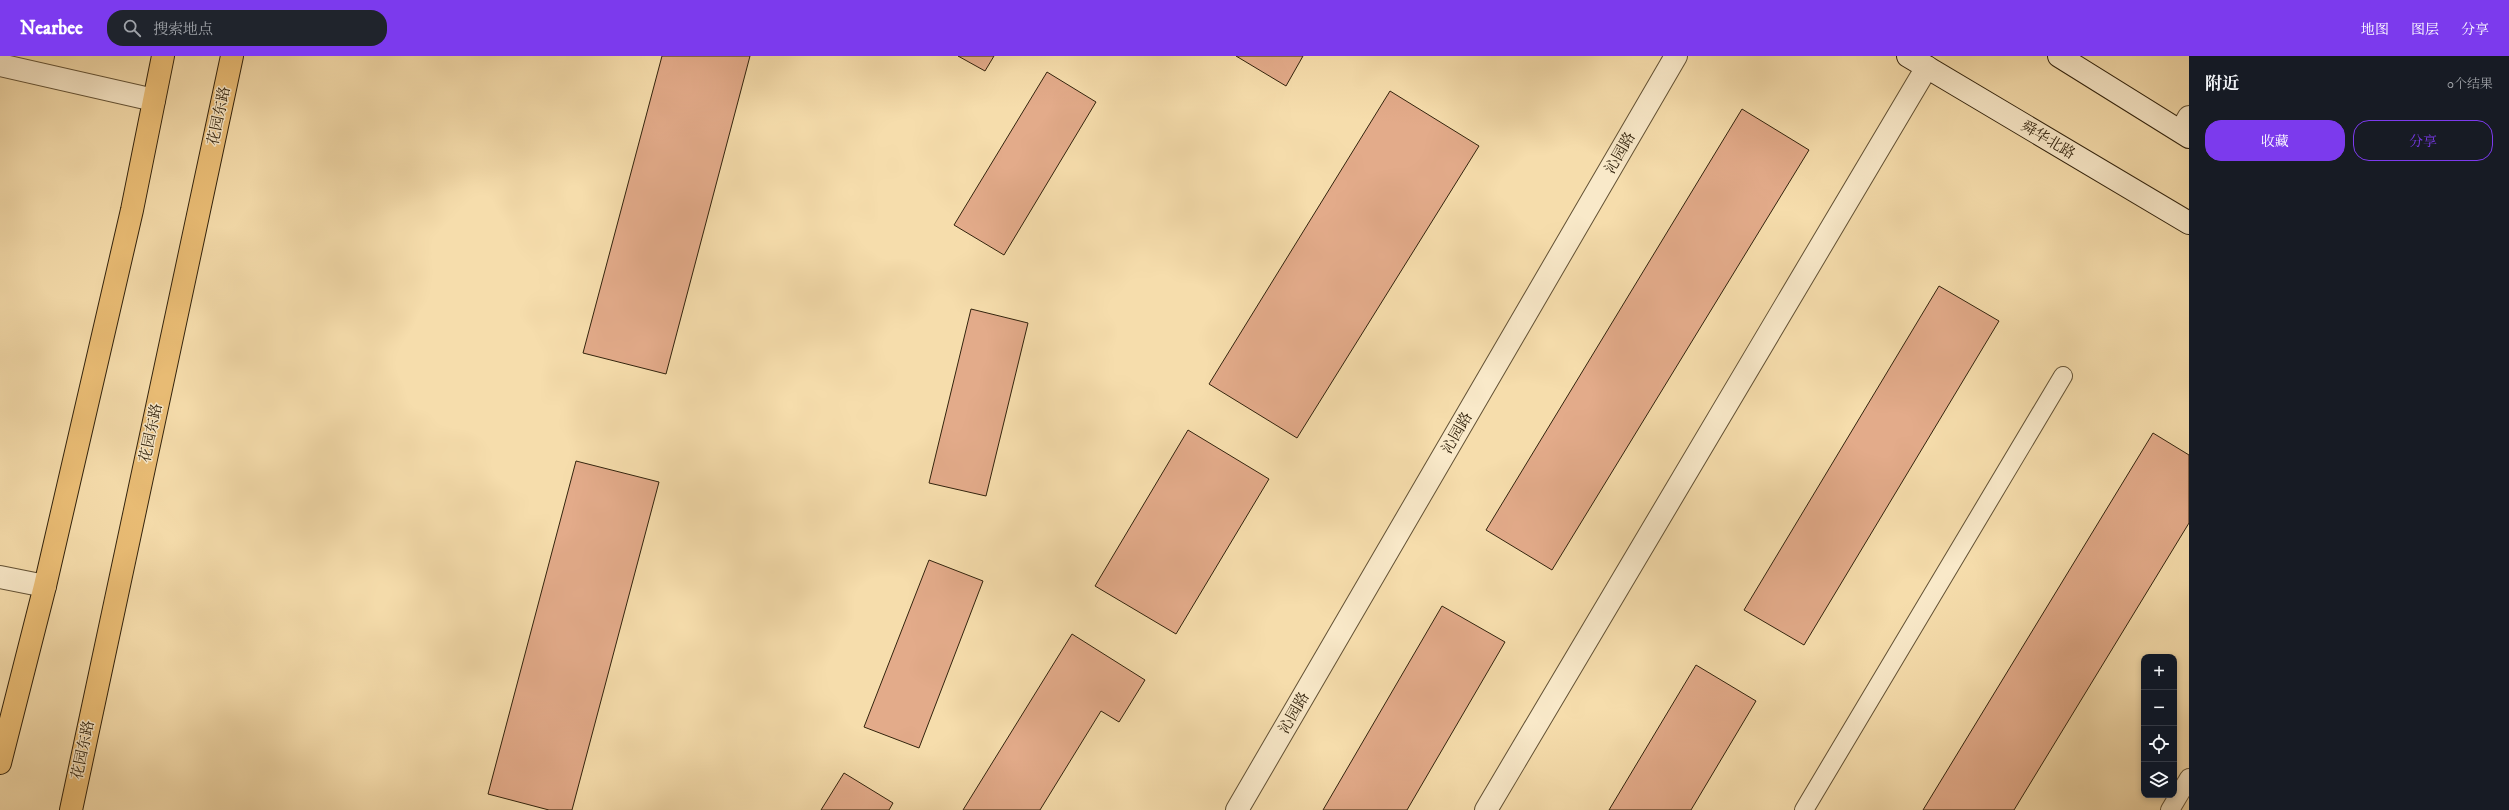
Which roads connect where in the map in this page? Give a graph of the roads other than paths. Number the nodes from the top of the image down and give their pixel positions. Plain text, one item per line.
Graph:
1 (163, 56) edge
2 (232, 56) edge
3 (1676, 56) edge
4 (1908, 56) edge
5 (2059, 56) edge
6 (0, 65) edge
7 (1927, 67) junction
8 (154, 100) junction
9 (2186, 128) edge
10 (2189, 223) edge
11 (2063, 376) dead end
12 (0, 577) edge
13 (45, 586) junction
14 (0, 763) edge
15 (2189, 778) edge
16 (71, 810) edge
17 (1237, 810) edge
18 (1486, 810) edge
19 (1804, 810) edge
20 (2170, 810) edge

1 - 8 main road
2 - 16 main road, 花园东路
3 - 17 street, 沁园路
4 - 7 street, 舜华北路
5 - 9 street
6 - 8 street
7 - 10 street, 舜华北路
7 - 18 street
8 - 13 main road
11 - 19 lane
12 - 13 street
13 - 14 main road
15 - 20 lane

